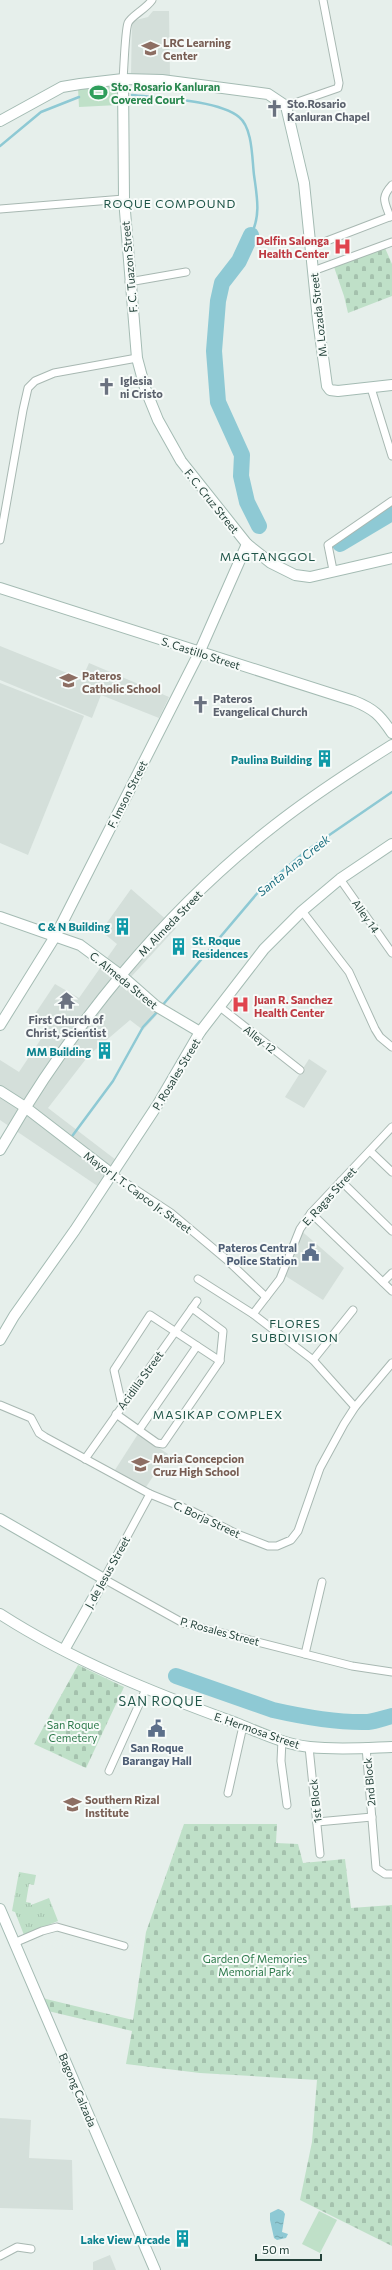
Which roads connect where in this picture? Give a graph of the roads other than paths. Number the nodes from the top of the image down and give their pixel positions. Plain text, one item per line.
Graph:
1 (152, 0) edge
2 (323, 0) edge
3 (124, 79) junction
4 (286, 106) junction
5 (0, 121) edge
6 (392, 185) edge
7 (124, 200) junction
8 (0, 209) edge
9 (391, 216) edge
10 (392, 242) edge
11 (311, 248) junction
12 (313, 271) junction
13 (186, 272) dead end
14 (129, 282) junction
15 (137, 358) junction
16 (392, 385) edge
17 (371, 388) junction
18 (392, 456) edge
19 (392, 501) edge
20 (0, 540) edge
21 (247, 544) junction
22 (392, 558) edge
23 (333, 570) junction
24 (0, 588) edge
25 (199, 653) junction
26 (392, 733) edge
27 (392, 745) edge
28 (392, 844) edge
29 (340, 879) junction
30 (302, 911) junction
31 (0, 918) edge
32 (56, 935) junction
33 (392, 954) edge
34 (122, 976) junction
35 (220, 1007) junction
36 (0, 1025) edge
37 (200, 1032) junction
38 (392, 1047) edge
39 (300, 1070) dead end
40 (0, 1092) edge
41 (25, 1107) junction
42 (392, 1126) edge
43 (0, 1150) edge
44 (370, 1151) junction
45 (392, 1172) edge
46 (112, 1174) junction
47 (341, 1181) junction
48 (311, 1213) junction
49 (392, 1231) edge
50 (392, 1273) edge
51 (198, 1279) dead end
52 (383, 1282) junction
53 (392, 1291) edge
54 (266, 1297) junction
55 (197, 1301) dead end
56 (192, 1308) junction
57 (353, 1310) dead end
58 (253, 1314) junction
59 (175, 1331) junction
60 (0, 1340) edge
61 (197, 1346) junction
62 (313, 1360) junction
63 (220, 1361) junction
64 (392, 1363) edge
65 (0, 1405) edge
66 (122, 1405) junction
67 (355, 1407) junction
68 (116, 1414) junction
69 (139, 1430) junction
70 (85, 1459) junction
71 (150, 1494) junction
72 (0, 1519) edge
73 (104, 1579) junction
74 (322, 1582) dead end
75 (0, 1614) edge
76 (64, 1650) junction
77 (305, 1654) junction
78 (392, 1672) edge
79 (146, 1689) junction
80 (243, 1726) junction
81 (282, 1740) junction
82 (392, 1747) edge
83 (309, 1748) junction
84 (366, 1748) junction
85 (109, 1771) dead end
86 (228, 1793) dead end
87 (287, 1805) dead end
88 (372, 1817) junction
89 (317, 1822) junction
90 (320, 1854) dead end
91 (392, 1874) edge
92 (0, 1909) edge
93 (14, 1943) junction
94 (124, 1946) dead end
95 (31, 2249) dead end
96 (0, 2256) edge
97 (152, 2269) edge

1 - 3 street
2 - 4 street
3 - 4 street
3 - 5 street
3 - 7 street, F. C. Tuazon Street
4 - 11 street, M. Lozada Street
6 - 9 street
7 - 8 street
7 - 14 street, F. C. Tuazon Street
9 - 11 street
10 - 12 street
11 - 12 street, M. Lozada Street
12 - 17 street, M. Lozada Street
13 - 14 street
14 - 15 street, F. C. Tuazon Street
15 - 20 street
15 - 21 street, F. C. Cruz Street
16 - 17 street, M. Lozada Street
17 - 18 street
19 - 23 street
21 - 23 street, F. C. Cruz Street
21 - 25 street, F. Imson Street
22 - 23 street, F. C. Cruz Street
24 - 25 street, S. Castillo Street
25 - 26 street, S. Castillo Street
25 - 32 street, F. Imson Street
27 - 34 street, M. Almeda Street
28 - 29 street, P. Rosales Street
29 - 30 street, P. Rosales Street
29 - 33 street, Alley 14
30 - 35 street, P. Rosales Street
30 - 38 street
31 - 32 street, C. Almeda Street
32 - 34 street, C. Almeda Street
32 - 36 street, F. Imson Street
34 - 37 street, C. Almeda Street
34 - 41 street, M. Almeda Street
35 - 37 street, P. Rosales Street
35 - 39 street, Alley 12
37 - 46 street, P. Rosales Street
40 - 41 street, Mayor J. T. Capco Jr. Street
41 - 43 street, M. Almeda Street
41 - 46 street, Mayor J. T. Capco Jr. Street
42 - 44 street, E. Ragas Street
44 - 45 street
44 - 47 street, E. Ragas Street
46 - 54 street, Mayor J. T. Capco Jr. Street
46 - 60 street, P. Rosales Street
47 - 48 street, E. Ragas Street
47 - 49 street
48 - 52 street
48 - 54 street, E. Ragas Street
50 - 52 street
51 - 58 street
52 - 53 street
54 - 58 street, E. Ragas Street
55 - 56 street, Acidilla Street
56 - 59 street, Acidilla Street
56 - 63 street
57 - 62 street
58 - 62 street
59 - 61 street
59 - 66 street, Acidilla Street
59 - 66 street
61 - 63 street
61 - 69 street
62 - 67 street
63 - 69 street
64 - 67 street, C. Borja Street
65 - 70 street, C. Borja Street
66 - 68 street, Acidilla Street
67 - 71 street, C. Borja Street
68 - 69 street
68 - 70 street, Acidilla Street
70 - 71 street, C. Borja Street
71 - 73 street, J. de Jesus Street
72 - 73 street, P. Rosales Street
73 - 76 street, J. de Jesus Street
73 - 77 street, P. Rosales Street
74 - 77 street
75 - 76 street, E. Hermosa Street
76 - 79 street, E. Hermosa Street
77 - 78 street, P. Rosales Street
79 - 80 street, E. Hermosa Street
79 - 85 street
80 - 81 street, E. Hermosa Street
80 - 86 street
81 - 83 street, E. Hermosa Street
81 - 87 street
82 - 84 street, E. Hermosa Street
83 - 84 street, E. Hermosa Street
83 - 89 street, 1st Block
84 - 88 street, 2nd Block
88 - 89 street, 2nd Block
88 - 91 street, 2nd Block
89 - 90 street, 1st Block
92 - 93 street, Bagong Calzada
93 - 94 street
93 - 97 street, Bagong Calzada
95 - 96 street

